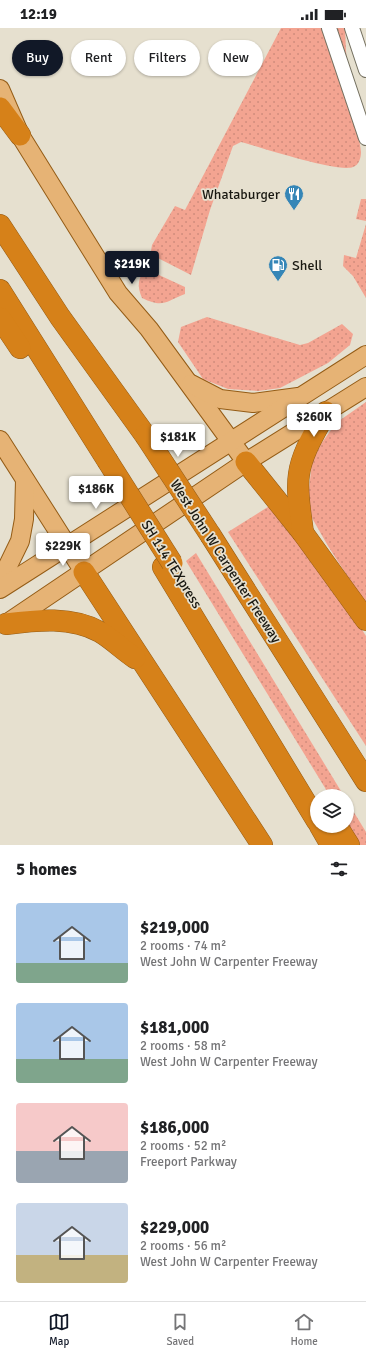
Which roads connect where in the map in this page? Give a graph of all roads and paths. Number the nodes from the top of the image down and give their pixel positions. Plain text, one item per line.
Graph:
1 (329, 28) edge
2 (352, 28) edge
3 (366, 70) edge
4 (0, 90) edge
5 (0, 108) edge
6 (20, 135) junction
7 (366, 138) edge
8 (0, 225) edge
9 (0, 290) edge
10 (0, 318) edge
11 (366, 355) edge
12 (189, 383) junction
13 (366, 387) edge
14 (302, 397) junction
15 (326, 412) junction
16 (0, 440) edge
17 (231, 443) junction
18 (246, 462) junction
19 (102, 463) junction
20 (25, 480) junction
21 (303, 533) junction
22 (66, 546) junction
23 (167, 565) junction
24 (84, 572) junction
25 (0, 582) edge
26 (0, 589) edge
27 (366, 620) edge
28 (3, 626) edge
29 (148, 669) junction
30 (366, 781) edge
31 (314, 789) edge
32 (310, 809) edge
33 (324, 833) edge
34 (342, 833) edge
35 (262, 845) edge
36 (331, 845) edge
37 (349, 845) edge

1 - 7 street
2 - 3 street
4 - 6 main road
5 - 6 highway
6 - 12 main road
8 - 30 highway, West John W Carpenter Freeway, bridge
9 - 19 highway
10 - 19 highway
11 - 14 main road
12 - 14 main road
12 - 17 main road
13 - 15 main road
14 - 17 main road
15 - 18 main road
15 - 21 highway
16 - 20 main road
17 - 18 main road
17 - 22 main road
18 - 21 highway
18 - 24 main road
19 - 23 highway
20 - 22 main road
20 - 25 main road
21 - 27 highway
22 - 24 main road
22 - 26 main road
23 - 31 highway, SH 114 TEXpress
23 - 32 highway
24 - 28 main road
24 - 29 highway
28 - 29 highway
29 - 35 highway
33 - 36 highway
34 - 37 highway

